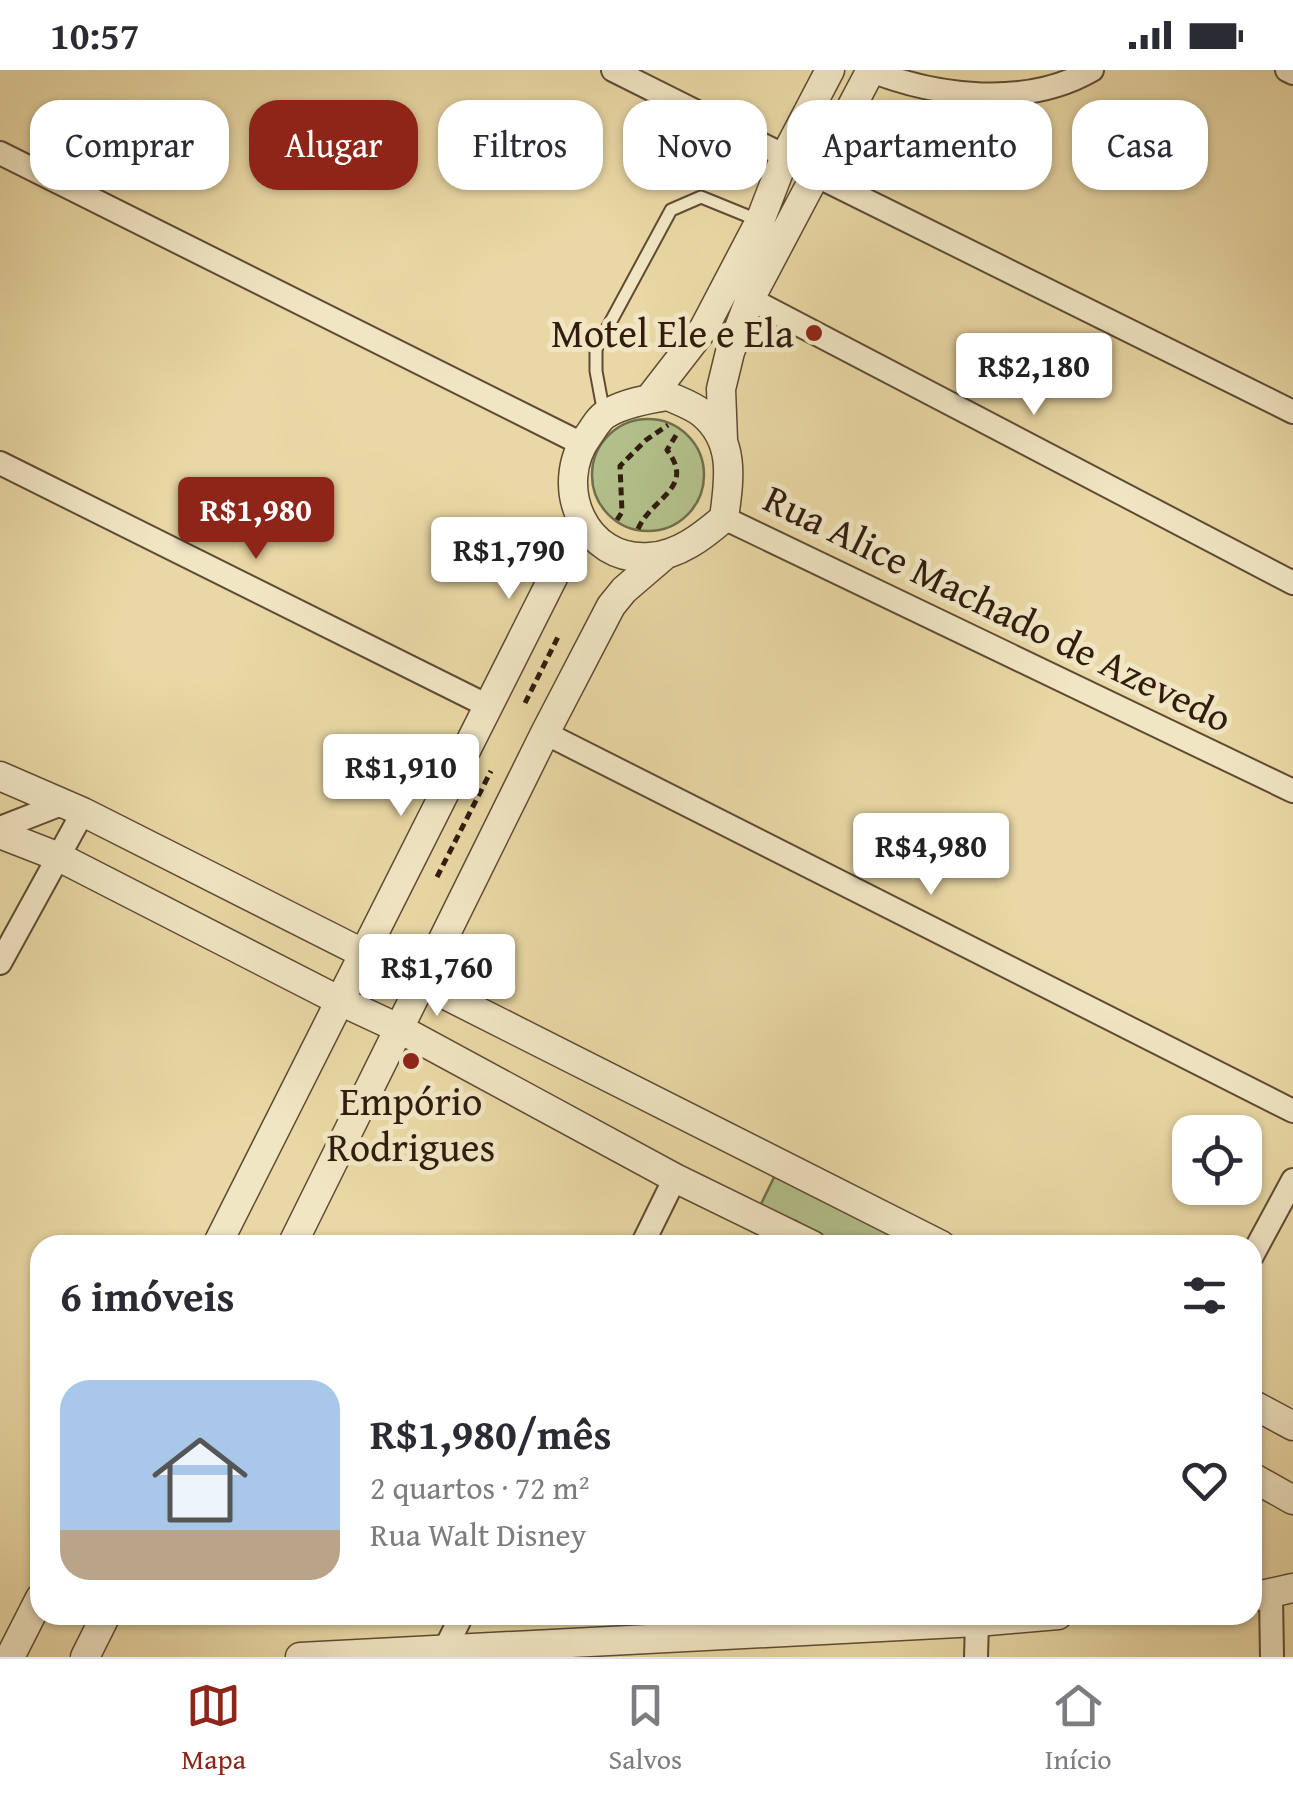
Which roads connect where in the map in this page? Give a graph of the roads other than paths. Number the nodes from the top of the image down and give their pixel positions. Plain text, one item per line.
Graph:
1 (614, 70) edge
2 (830, 70) edge
3 (870, 70) edge
4 (1092, 70) edge
5 (855, 100) edge
6 (0, 153) edge
7 (785, 156) junction
8 (809, 190) edge
9 (845, 190) edge
10 (760, 221) junction
11 (750, 299) junction
12 (649, 399) junction
13 (1293, 412) edge
14 (604, 414) junction
15 (722, 440) junction
16 (582, 444) junction
17 (0, 463) edge
18 (724, 518) junction
19 (581, 522) junction
20 (666, 554) junction
21 (1293, 583) edge
22 (490, 707) junction
23 (544, 733) junction
24 (0, 776) edge
25 (1293, 791) edge
26 (74, 808) junction
27 (0, 831) edge
28 (59, 857) junction
29 (364, 956) junction
30 (0, 963) edge
31 (423, 984) junction
32 (340, 1001) junction
33 (400, 1029) junction
34 (1293, 1111) edge
35 (675, 1178) junction
36 (1293, 1180) edge
37 (222, 1235) edge
38 (297, 1235) edge
39 (647, 1235) edge
40 (792, 1235) edge
41 (920, 1235) edge
42 (1262, 1237) edge
43 (1262, 1409) edge
44 (1293, 1426) edge
45 (1262, 1483) edge
46 (1293, 1500) edge
47 (1272, 1594) edge
48 (30, 1618) edge
49 (101, 1625) edge
50 (457, 1625) edge
51 (943, 1625) edge
52 (977, 1625) edge
53 (708, 1646) edge
54 (442, 1654) edge
55 (10, 1657) edge
56 (85, 1657) edge
57 (300, 1657) edge
58 (976, 1657) edge
59 (1272, 1657) edge

1 - 7 street
2 - 7 street
3 - 4 street
3 - 5 street
6 - 16 street
7 - 10 street
8 - 11 street
9 - 13 street
10 - 12 street
10 - 14 lane
11 - 15 street
11 - 21 street
12 - 14 street
12 - 15 street
14 - 16 street
15 - 18 street
16 - 19 street
17 - 22 street
18 - 20 street
18 - 25 street, Rua Alice Machado de Azevedo
19 - 20 street
19 - 22 street
20 - 23 street
22 - 29 street
23 - 31 street
23 - 34 street
24 - 26 street
26 - 27 street
26 - 28 street
26 - 29 street
27 - 28 street
28 - 30 street
28 - 32 street
29 - 31 street
29 - 32 street
31 - 33 street
31 - 41 street
32 - 33 street
32 - 37 street
33 - 35 street
33 - 38 street
35 - 39 street
35 - 40 street
36 - 42 street
43 - 44 street
45 - 46 street
47 - 59 street
48 - 55 street
49 - 56 street
50 - 54 street
51 - 53 street
52 - 58 street
53 - 54 street
54 - 57 street

